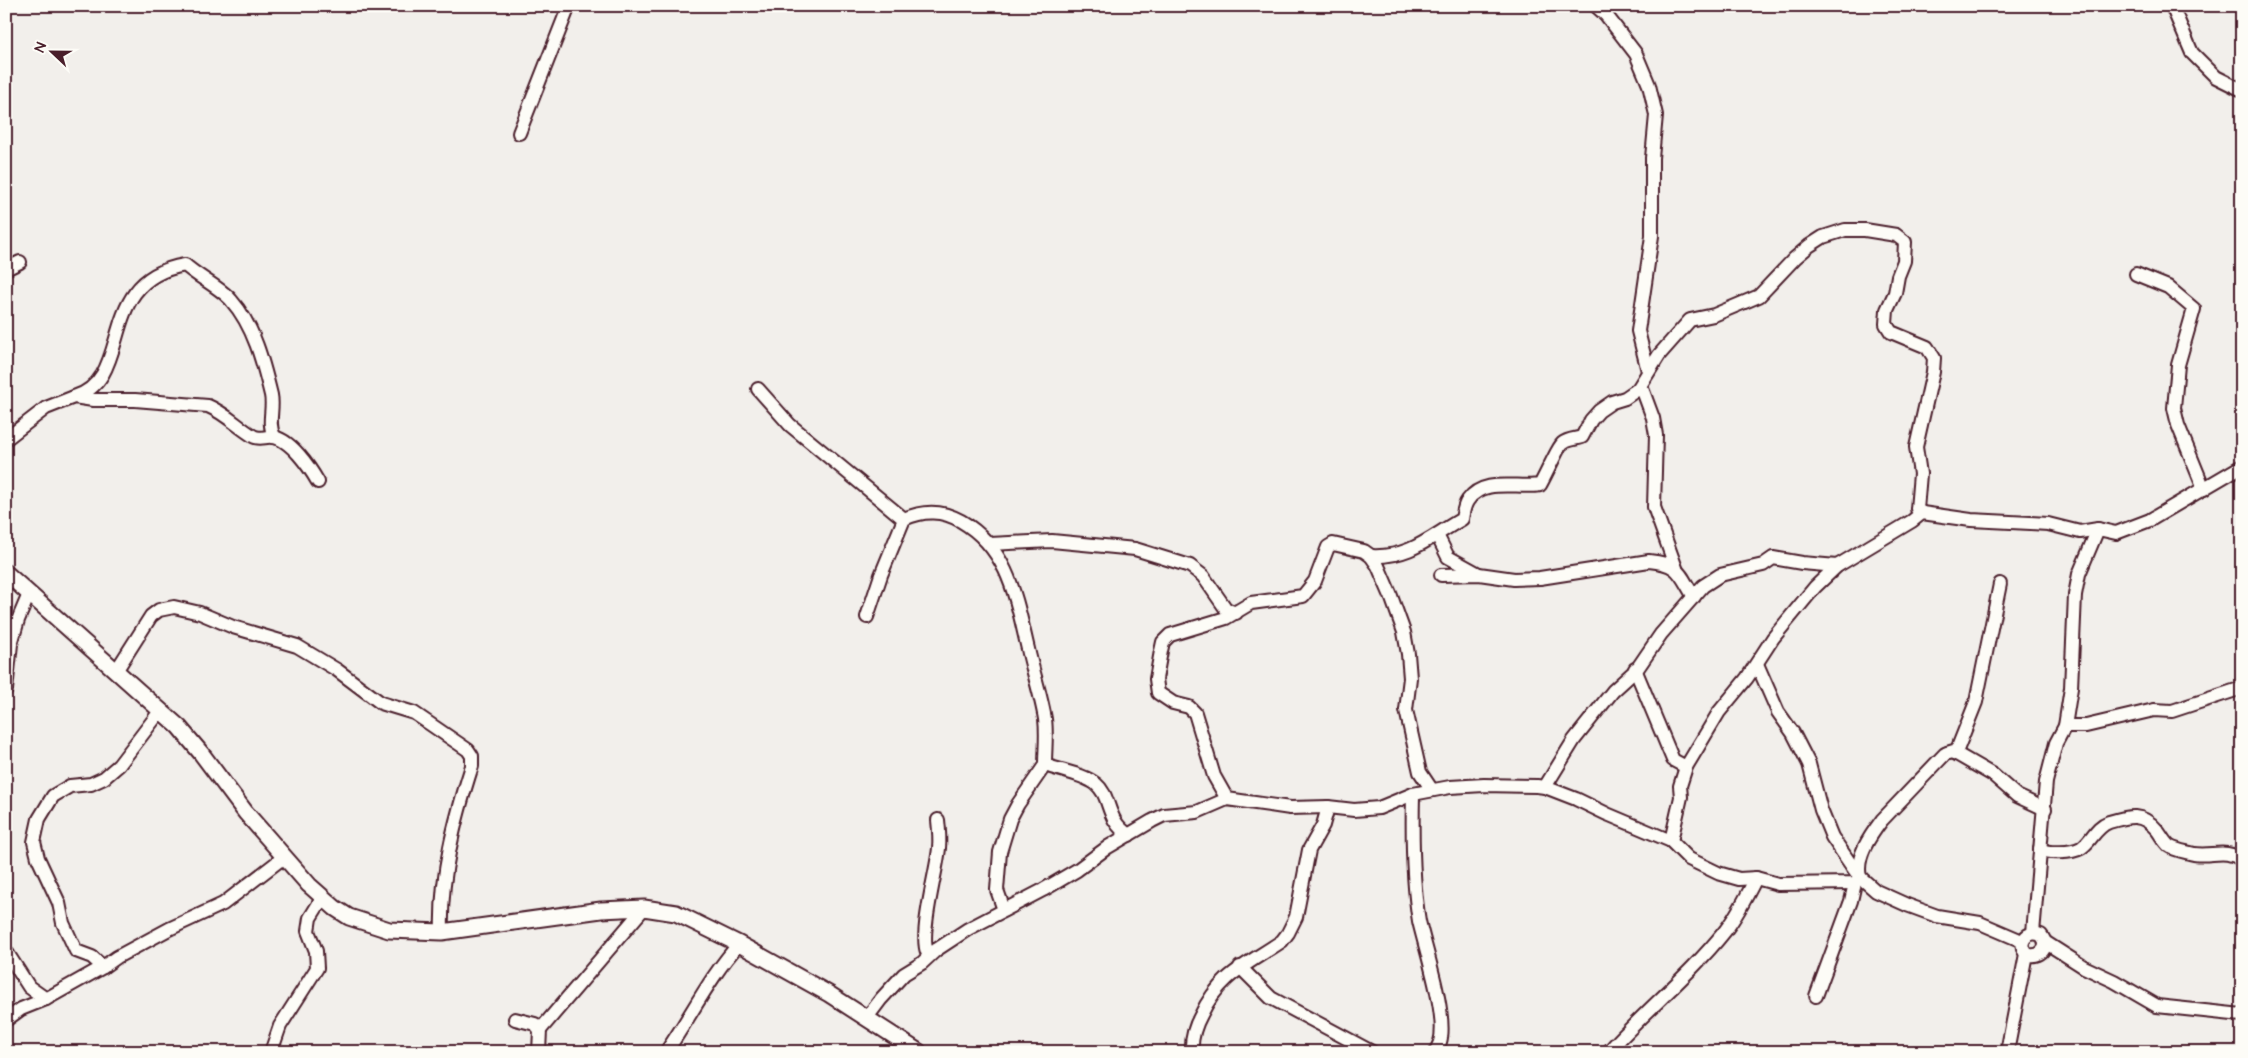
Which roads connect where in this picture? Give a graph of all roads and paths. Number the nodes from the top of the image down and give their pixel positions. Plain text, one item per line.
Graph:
1 (569, 6) edge
2 (1596, 6) edge
3 (2172, 6) edge
4 (2242, 90) edge
5 (519, 133) dead end
6 (20, 262) dead end
7 (6, 269) edge
8 (2136, 274) dead end
9 (1648, 371) junction
10 (758, 389) dead end
11 (1638, 389) junction
12 (74, 397) junction
13 (274, 436) junction
14 (6, 439) edge
15 (2242, 466) edge
16 (318, 482) dead end
17 (2204, 489) junction
18 (1922, 513) junction
19 (904, 519) junction
20 (2098, 529) junction
21 (1436, 535) junction
22 (990, 544) junction
23 (1371, 556) junction
24 (1837, 566) junction
25 (1676, 568) junction
26 (6, 573) edge
27 (1479, 574) junction
28 (1442, 575) dead end
29 (2000, 584) dead end
30 (29, 594) junction
31 (1694, 597) junction
32 (1236, 613) junction
33 (867, 617) dead end
34 (1757, 664) junction
35 (1635, 669) junction
36 (116, 672) junction
37 (2242, 688) edge
38 (6, 690) edge
39 (161, 710) junction
40 (2065, 726) junction
41 (1945, 754) junction
42 (1045, 765) junction
43 (1686, 767) junction
44 (1545, 787) junction
45 (1432, 790) junction
46 (1413, 794) junction
47 (1227, 799) junction
48 (1328, 807) junction
49 (2045, 809) junction
50 (938, 820) dead end
51 (1129, 835) junction
52 (1671, 841) junction
53 (2040, 849) junction
54 (284, 857) junction
55 (2242, 860) edge
56 (1858, 877) junction
57 (1756, 878) junction
58 (323, 897) junction
59 (644, 908) junction
60 (1004, 910) junction
61 (442, 932) junction
62 (2033, 933) junction
63 (2022, 941) junction
64 (2045, 942) junction
65 (739, 944) junction
66 (936, 950) junction
67 (6, 951) edge
68 (2026, 954) junction
69 (103, 967) junction
70 (1240, 967) junction
71 (1816, 996) dead end
72 (46, 998) junction
73 (2242, 1015) edge
74 (515, 1019) dead end
75 (866, 1019) junction
76 (6, 1020) edge
77 (540, 1030) junction
78 (271, 1052) edge
79 (539, 1052) edge
80 (666, 1052) edge
81 (920, 1052) edge
82 (1192, 1052) edge
83 (1372, 1052) edge
84 (1435, 1052) edge
85 (1608, 1052) edge
86 (2007, 1052) edge

1 - 5 street
2 - 9 street
3 - 4 street
6 - 7 street
8 - 17 street
9 - 11 street
9 - 18 street
10 - 19 street
11 - 21 street
11 - 25 street
12 - 13 street
12 - 13 street
12 - 14 street
13 - 16 street
15 - 17 street
17 - 20 street
18 - 20 street
18 - 24 street
19 - 22 street
19 - 33 street
20 - 40 street
21 - 23 street
21 - 27 street
22 - 32 street
22 - 42 street
23 - 32 street
23 - 45 street
24 - 31 street
24 - 34 street
25 - 27 street
25 - 31 street
26 - 30 main road
27 - 28 street
29 - 41 street
30 - 36 main road
30 - 38 street
31 - 35 street
32 - 47 street
34 - 43 street
34 - 56 street
35 - 43 street
35 - 44 street
36 - 39 main road
36 - 61 street
37 - 40 street
39 - 54 main road
39 - 69 street
40 - 49 street
41 - 49 street
41 - 56 street
42 - 51 street
42 - 60 street
43 - 52 street
44 - 45 street
44 - 52 street
45 - 46 street
46 - 48 street
46 - 84 street
47 - 48 street
47 - 51 street
48 - 70 street
49 - 53 street
50 - 66 street
51 - 60 street
52 - 57 street
53 - 55 street
53 - 62 street
54 - 58 main road
54 - 69 street
56 - 57 street
56 - 63 street
56 - 71 street
57 - 85 street
58 - 61 main road
58 - 78 street
59 - 61 main road
59 - 65 main road
59 - 77 street
60 - 66 street
62 - 63 street
62 - 64 street
63 - 68 street
64 - 68 street
64 - 73 street
65 - 75 main road
65 - 80 street
66 - 75 street
67 - 72 street
68 - 86 street
69 - 72 street
70 - 82 street
70 - 83 street
72 - 76 street
74 - 77 street
75 - 81 main road
77 - 79 street

